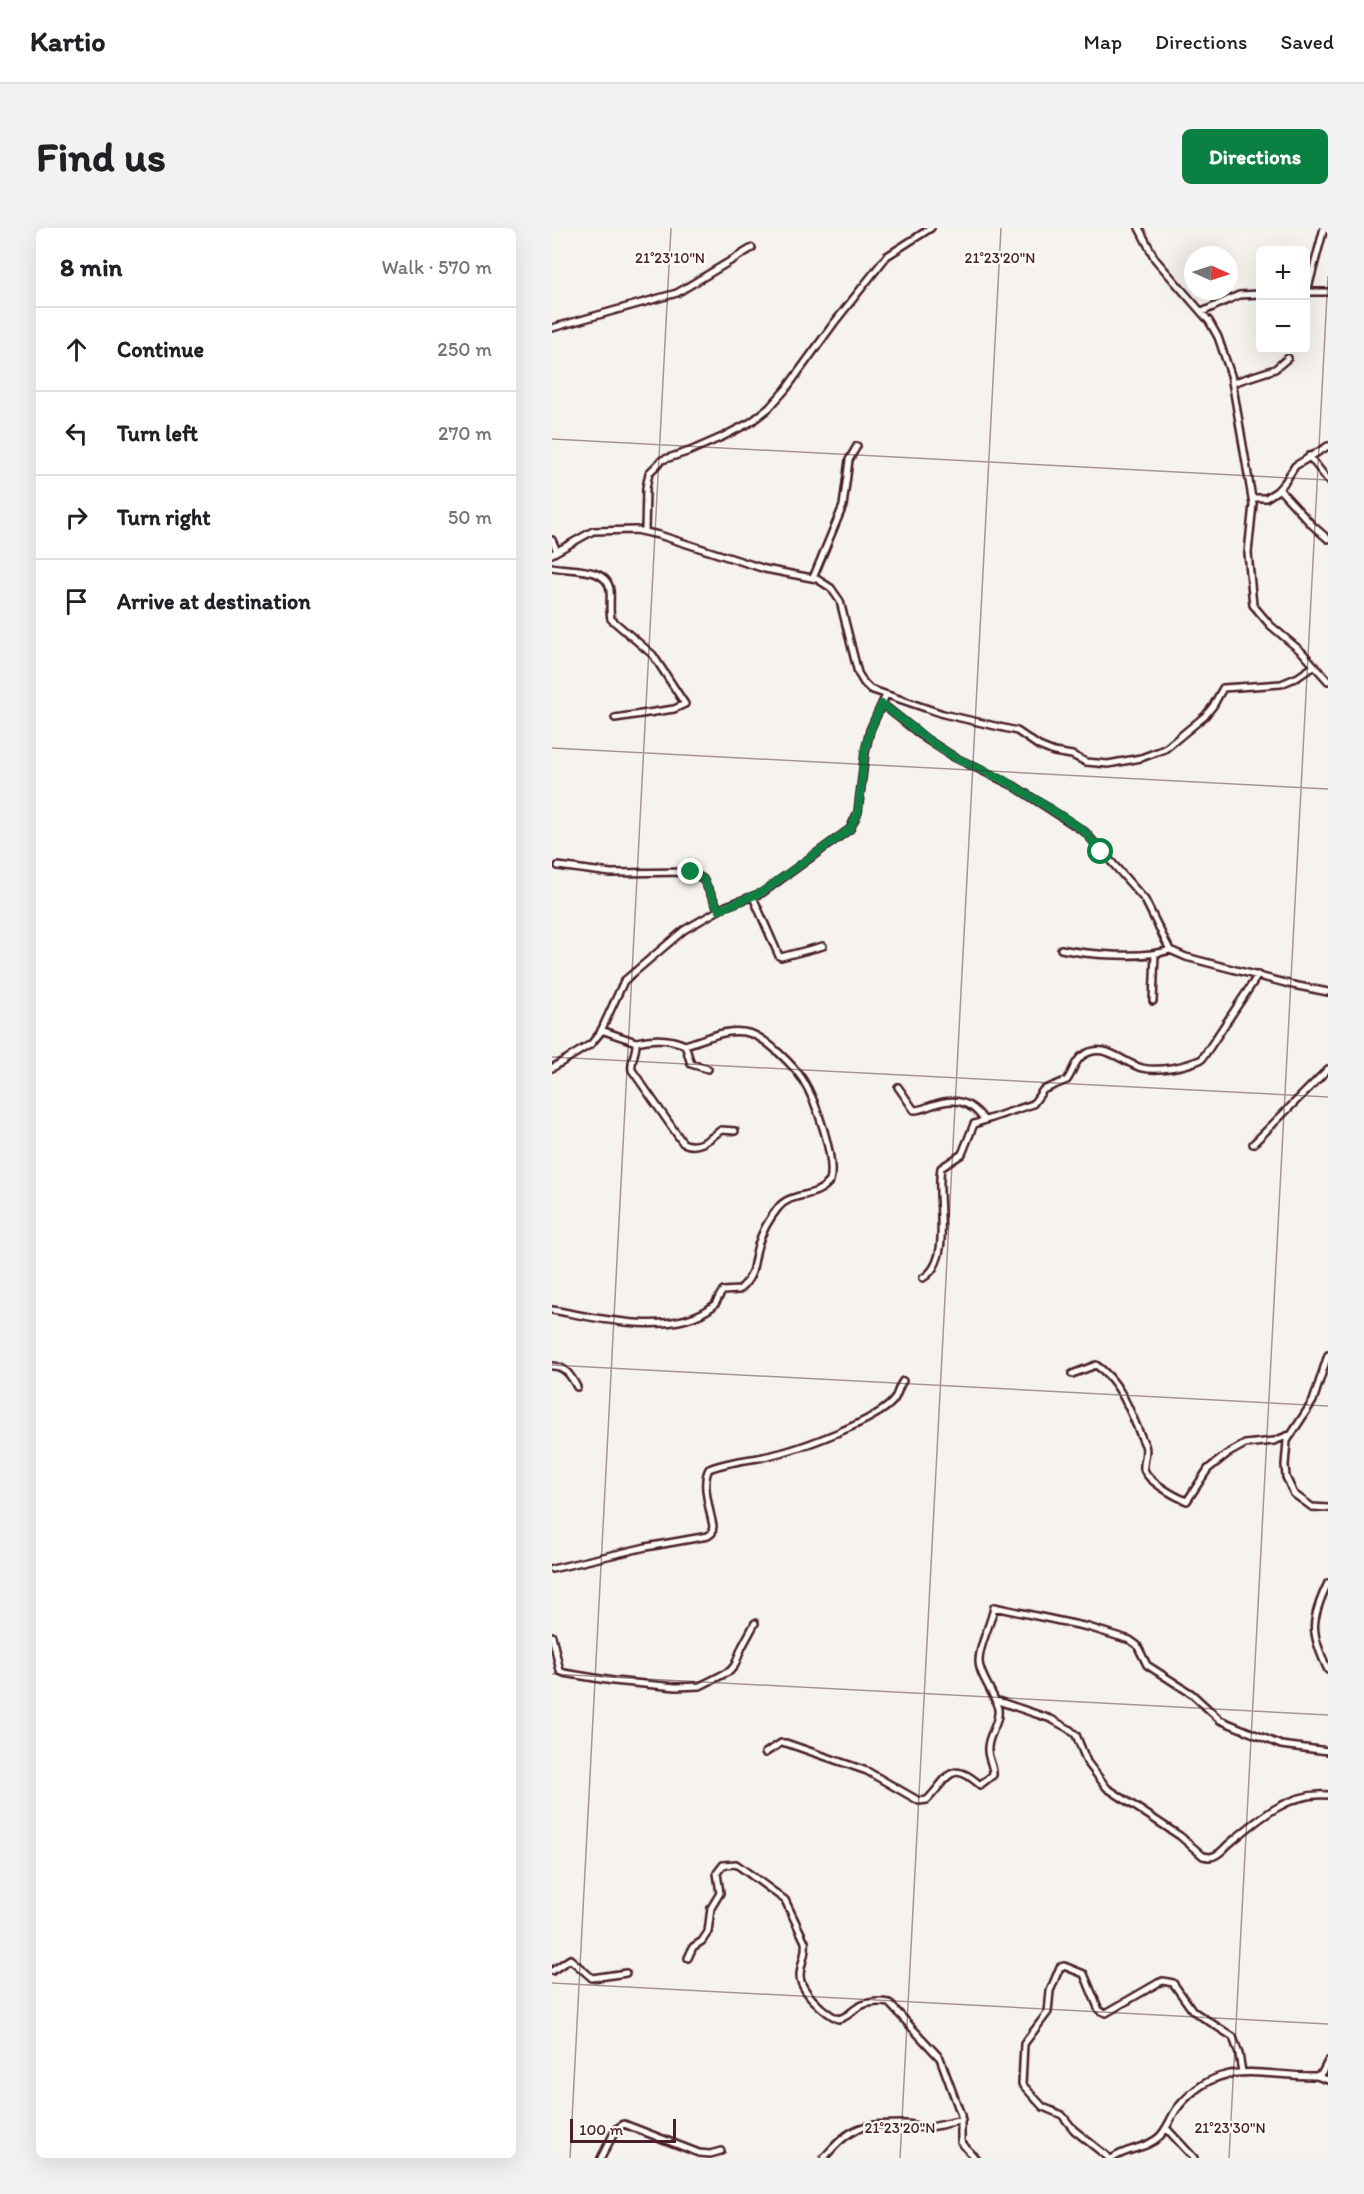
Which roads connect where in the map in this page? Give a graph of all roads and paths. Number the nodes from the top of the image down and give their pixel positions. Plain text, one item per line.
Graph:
1 (931, 228) edge
2 (1139, 228) edge
3 (1324, 228) edge
4 (752, 248) dead end
5 (1310, 278) edge
6 (1310, 292) edge
7 (1328, 292) edge
8 (1256, 294) edge
9 (1202, 312) junction
10 (552, 328) edge
11 (1288, 358) dead end
12 (1232, 383) junction
13 (856, 446) dead end
14 (1328, 446) edge
15 (1309, 456) junction
16 (1328, 480) edge
17 (1280, 489) junction
18 (1252, 498) junction
19 (645, 531) junction
20 (1328, 539) edge
21 (552, 540) edge
22 (555, 553) edge
23 (552, 567) edge
24 (813, 578) junction
25 (1314, 666) junction
26 (1328, 681) edge
27 (886, 695) junction
28 (882, 704) junction
29 (615, 718) dead end
30 (558, 866) dead end
31 (753, 897) junction
32 (719, 910) junction
33 (823, 946) dead end
34 (1061, 949) dead end
35 (1170, 950) junction
36 (1155, 954) junction
37 (1258, 975) junction
38 (1328, 992) edge
39 (1153, 1001) dead end
40 (601, 1030) junction
41 (636, 1042) junction
42 (686, 1045) junction
43 (552, 1068) edge
44 (708, 1069) dead end
45 (1328, 1069) edge
46 (898, 1087) dead end
47 (984, 1120) junction
48 (735, 1131) dead end
49 (1253, 1144) dead end
50 (923, 1278) dead end
51 (552, 1310) edge
52 (1328, 1355) edge
53 (552, 1366) edge
54 (1072, 1374) dead end
55 (903, 1381) dead end
56 (578, 1387) dead end
57 (1292, 1434) junction
58 (1328, 1508) edge
59 (552, 1569) edge
60 (1328, 1583) edge
61 (755, 1623) dead end
62 (552, 1636) edge
63 (555, 1664) edge
64 (1328, 1670) edge
65 (995, 1700) junction
66 (1328, 1751) edge
67 (765, 1753) dead end
68 (1328, 1795) edge
69 (688, 1958) dead end
70 (552, 1971) edge
71 (626, 1973) dead end
72 (1328, 2061) edge
73 (1242, 2072) junction
74 (1316, 2076) junction
75 (1328, 2080) edge
76 (962, 2120) junction
77 (1166, 2128) junction
78 (721, 2151) dead end
79 (601, 2158) edge
80 (824, 2158) edge
81 (975, 2158) edge
82 (1111, 2158) edge
83 (1194, 2158) edge

1 - 19 street
2 - 9 street
3 - 5 street
4 - 10 street
6 - 7 street
8 - 9 street
9 - 12 street
11 - 12 street
12 - 18 street
13 - 24 street
14 - 15 street
15 - 16 street
15 - 17 street
17 - 18 street
17 - 20 street
18 - 25 street
19 - 22 street
19 - 24 street
21 - 22 street
23 - 29 street
24 - 27 street
25 - 26 street
25 - 27 street
27 - 28 street
28 - 31 street
28 - 35 street
30 - 32 street
31 - 32 street
31 - 33 street
32 - 40 street
34 - 36 street
35 - 36 street
35 - 37 street
36 - 39 street
37 - 38 street
37 - 47 street
40 - 41 street
40 - 43 street
41 - 42 street
41 - 48 street
42 - 44 street
42 - 51 street
45 - 49 street
46 - 47 street
47 - 50 street
52 - 57 street
53 - 56 street
54 - 57 street
55 - 59 street
57 - 58 street
60 - 64 street
61 - 63 street
62 - 63 street
65 - 66 street
65 - 67 street
65 - 68 street
69 - 76 street
70 - 71 street
72 - 74 street
73 - 74 street
73 - 77 street
73 - 82 street
74 - 75 street
76 - 80 street
76 - 81 street
77 - 82 street
77 - 83 street
78 - 79 street

